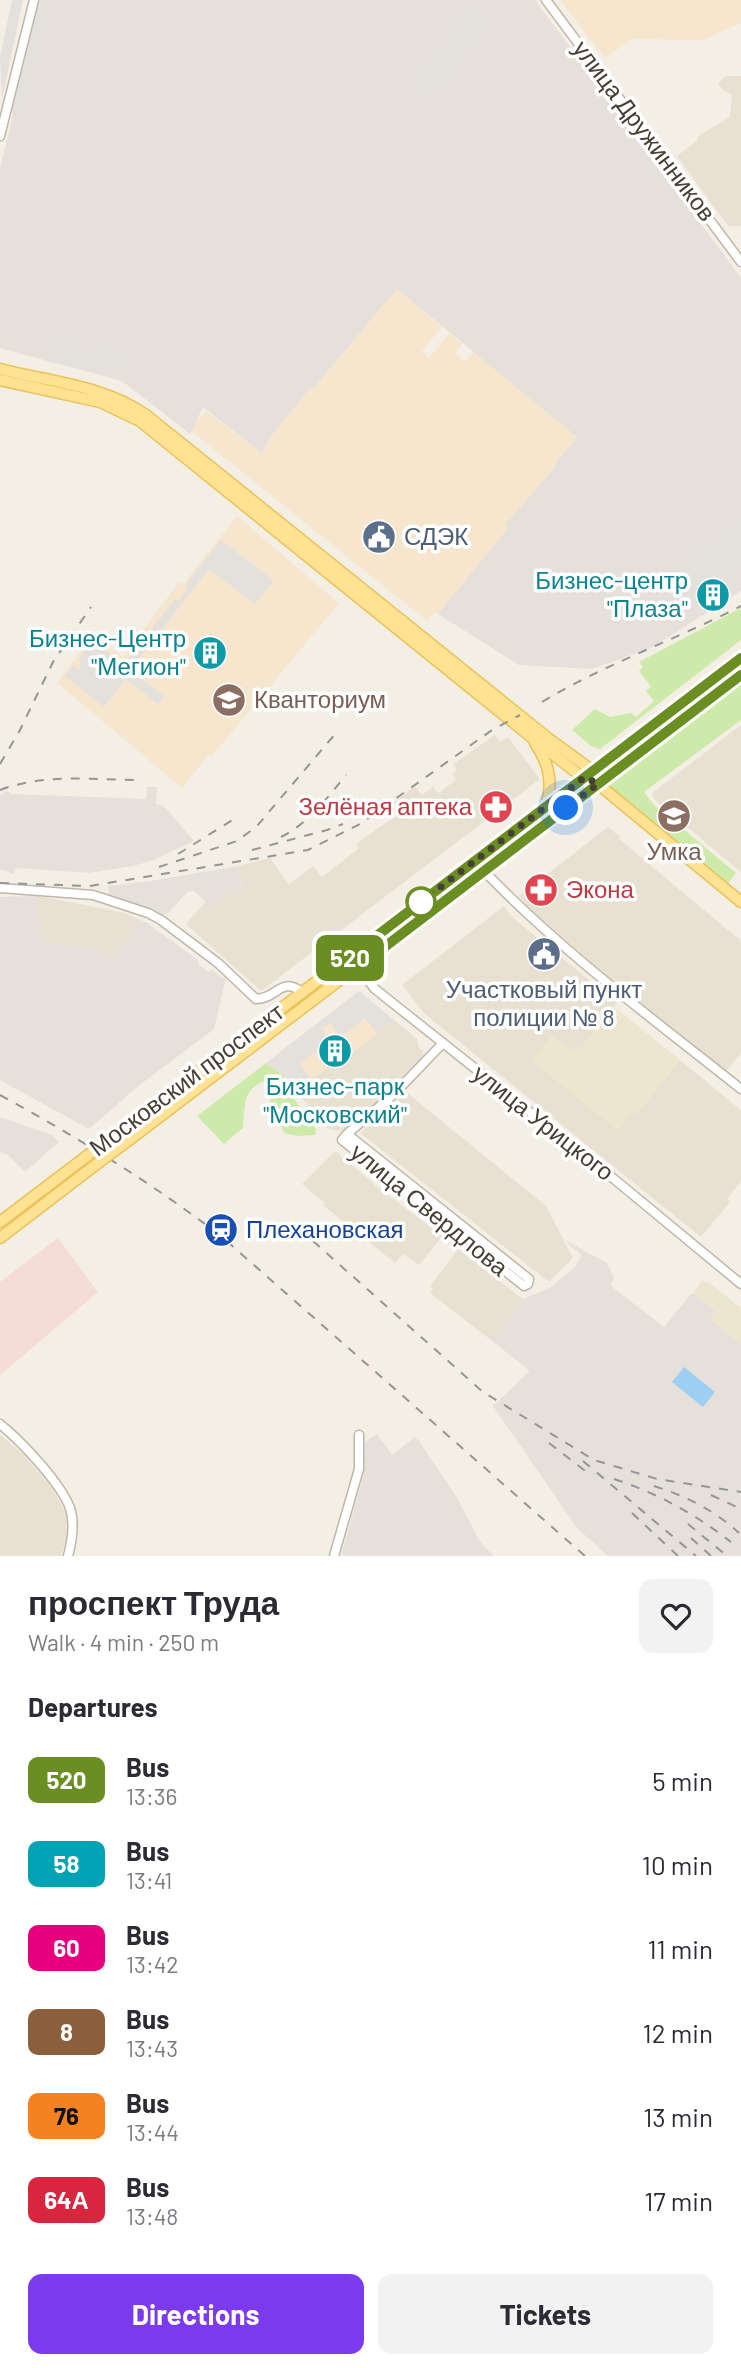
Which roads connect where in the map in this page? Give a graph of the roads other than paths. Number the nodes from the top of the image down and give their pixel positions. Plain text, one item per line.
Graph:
1 (34, 0) edge
2 (546, 0) edge
3 (0, 136) edge
4 (741, 262) edge
5 (0, 369) edge
6 (0, 380) edge
7 (211, 472) junction
8 (741, 658) edge
9 (741, 675) edge
10 (530, 736) junction
11 (589, 774) junction
12 (598, 784) junction
13 (545, 808) junction
14 (484, 871) junction
15 (0, 888) edge
16 (741, 902) edge
17 (349, 957) junction
18 (357, 968) junction
19 (303, 993) junction
20 (443, 1043) junction
21 (741, 1089) edge
22 (344, 1137) junction
23 (0, 1222) edge
24 (0, 1238) edge
25 (741, 1284) edge
26 (0, 1424) edge
27 (359, 1434) dead end
28 (68, 1556) edge
29 (334, 1556) edge

1 - 3 street
2 - 4 street, улица Дружинников
5 - 7 main road
6 - 7 main road
7 - 10 main road
7 - 11 main road
8 - 11 main road, Московский проспект
9 - 12 main road, Московский проспект
10 - 11 main road
10 - 13 main road
11 - 12 main road
11 - 13 main road, Московский проспект
12 - 14 main road, Московский проспект
12 - 16 main road
13 - 17 main road, Московский проспект
14 - 18 main road, Московский проспект
14 - 21 street
15 - 19 street
17 - 18 street, улица Урицкого
17 - 19 main road, Московский проспект
18 - 20 street, улица Урицкого
18 - 24 main road, Московский проспект, bridge
19 - 23 main road, Московский проспект, bridge
20 - 22 street
20 - 25 street, улица Урицкого
22 - 22 street, улица Свердлова
26 - 28 street
27 - 29 street

